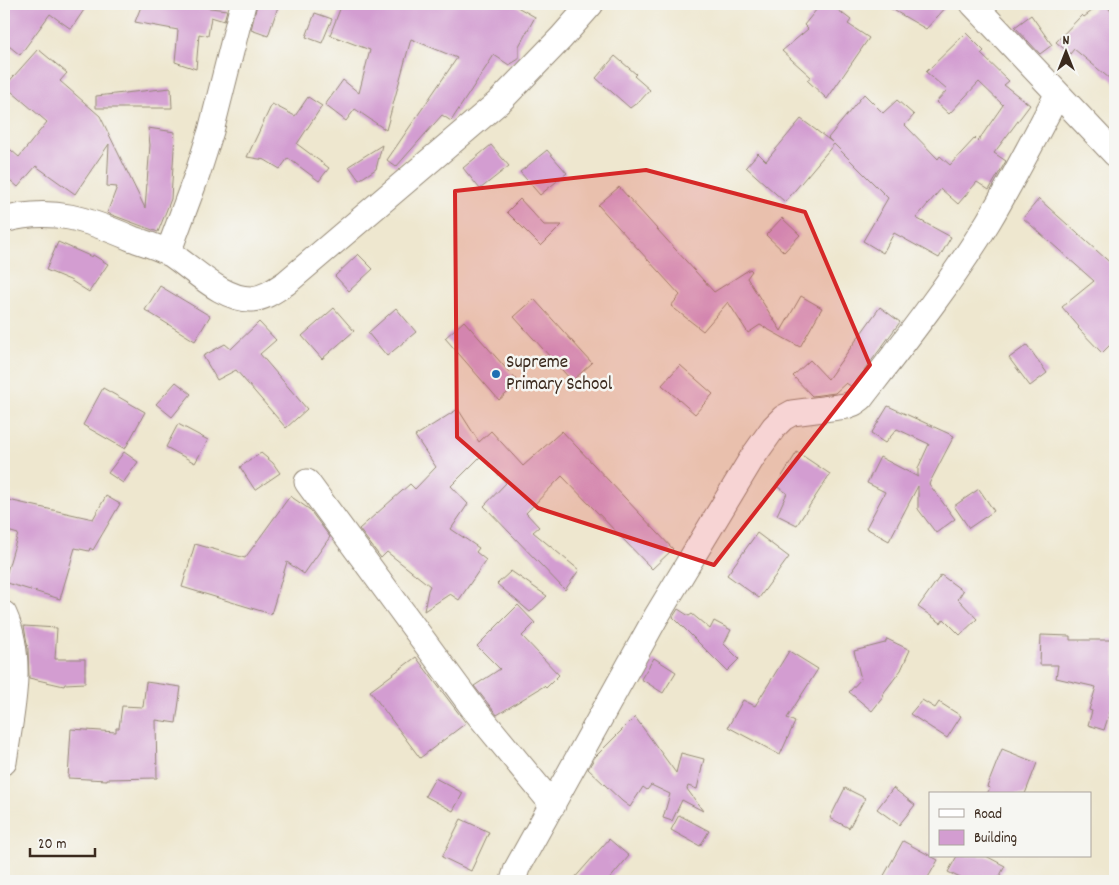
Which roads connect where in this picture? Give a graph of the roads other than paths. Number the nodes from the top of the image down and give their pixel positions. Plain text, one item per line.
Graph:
1 (244, 4) edge
2 (591, 4) edge
3 (973, 4) edge
4 (1058, 95) junction
5 (1115, 154) edge
6 (4, 220) edge
7 (168, 253) junction
8 (306, 482) dead end
9 (4, 614) edge
10 (4, 762) edge
11 (553, 805) junction
12 (513, 881) edge

1 - 7 street
2 - 7 street
3 - 4 street
4 - 5 street
4 - 11 street
6 - 7 street
8 - 11 street
9 - 10 street
11 - 12 street

